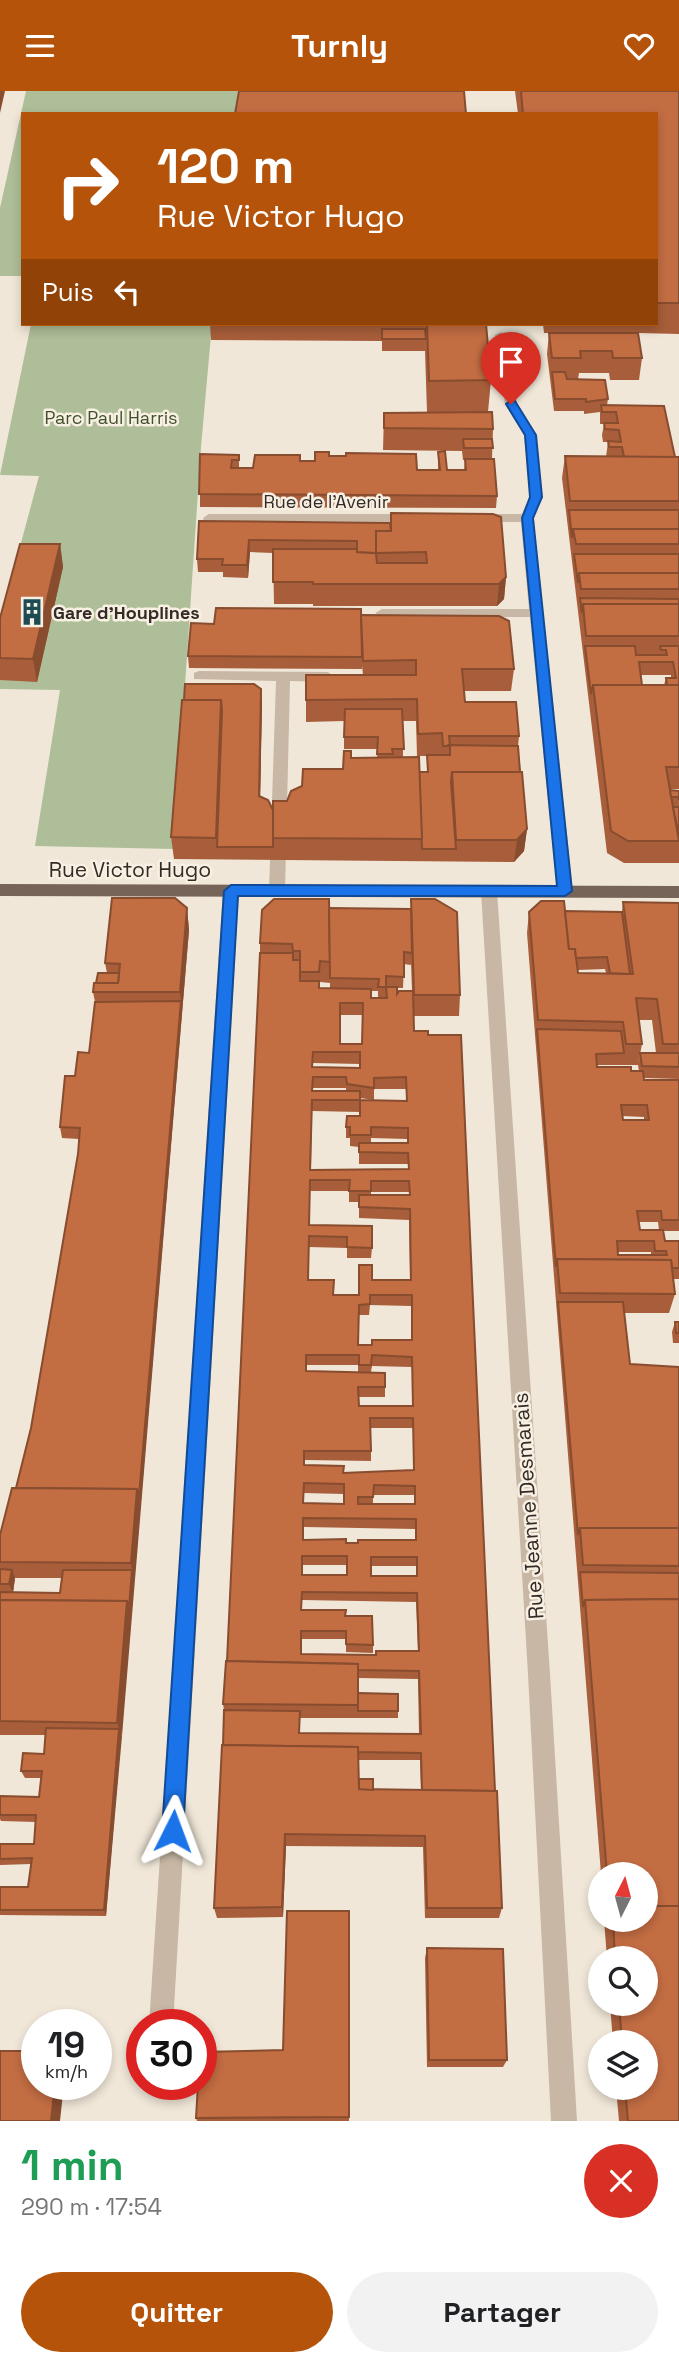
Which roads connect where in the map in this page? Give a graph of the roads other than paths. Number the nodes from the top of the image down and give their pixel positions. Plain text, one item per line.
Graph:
1 (501, 335) dead end
2 (209, 518) edge
3 (433, 518) edge
4 (461, 518) edge
5 (527, 518) junction
6 (382, 613) edge
7 (536, 613) junction
8 (199, 676) dead end
9 (283, 677) junction
10 (339, 677) edge
11 (0, 890) edge
12 (231, 891) junction
13 (277, 891) junction
14 (489, 891) junction
15 (565, 891) junction
16 (679, 892) edge
17 (162, 2009) edge
18 (564, 2121) edge

1 - 5 street
2 - 3 street, Rue de l'Avenir
4 - 5 street
5 - 7 street
6 - 7 street
7 - 15 street
8 - 9 street
9 - 10 street
9 - 13 street
11 - 12 main road, Rue Victor Hugo
12 - 13 main road, Rue Victor Hugo
12 - 17 street
13 - 14 main road, Rue Victor Hugo
14 - 15 main road, Rue Victor Hugo
14 - 18 street, Rue Jeanne Desmarais
15 - 16 main road, Rue Victor Hugo

